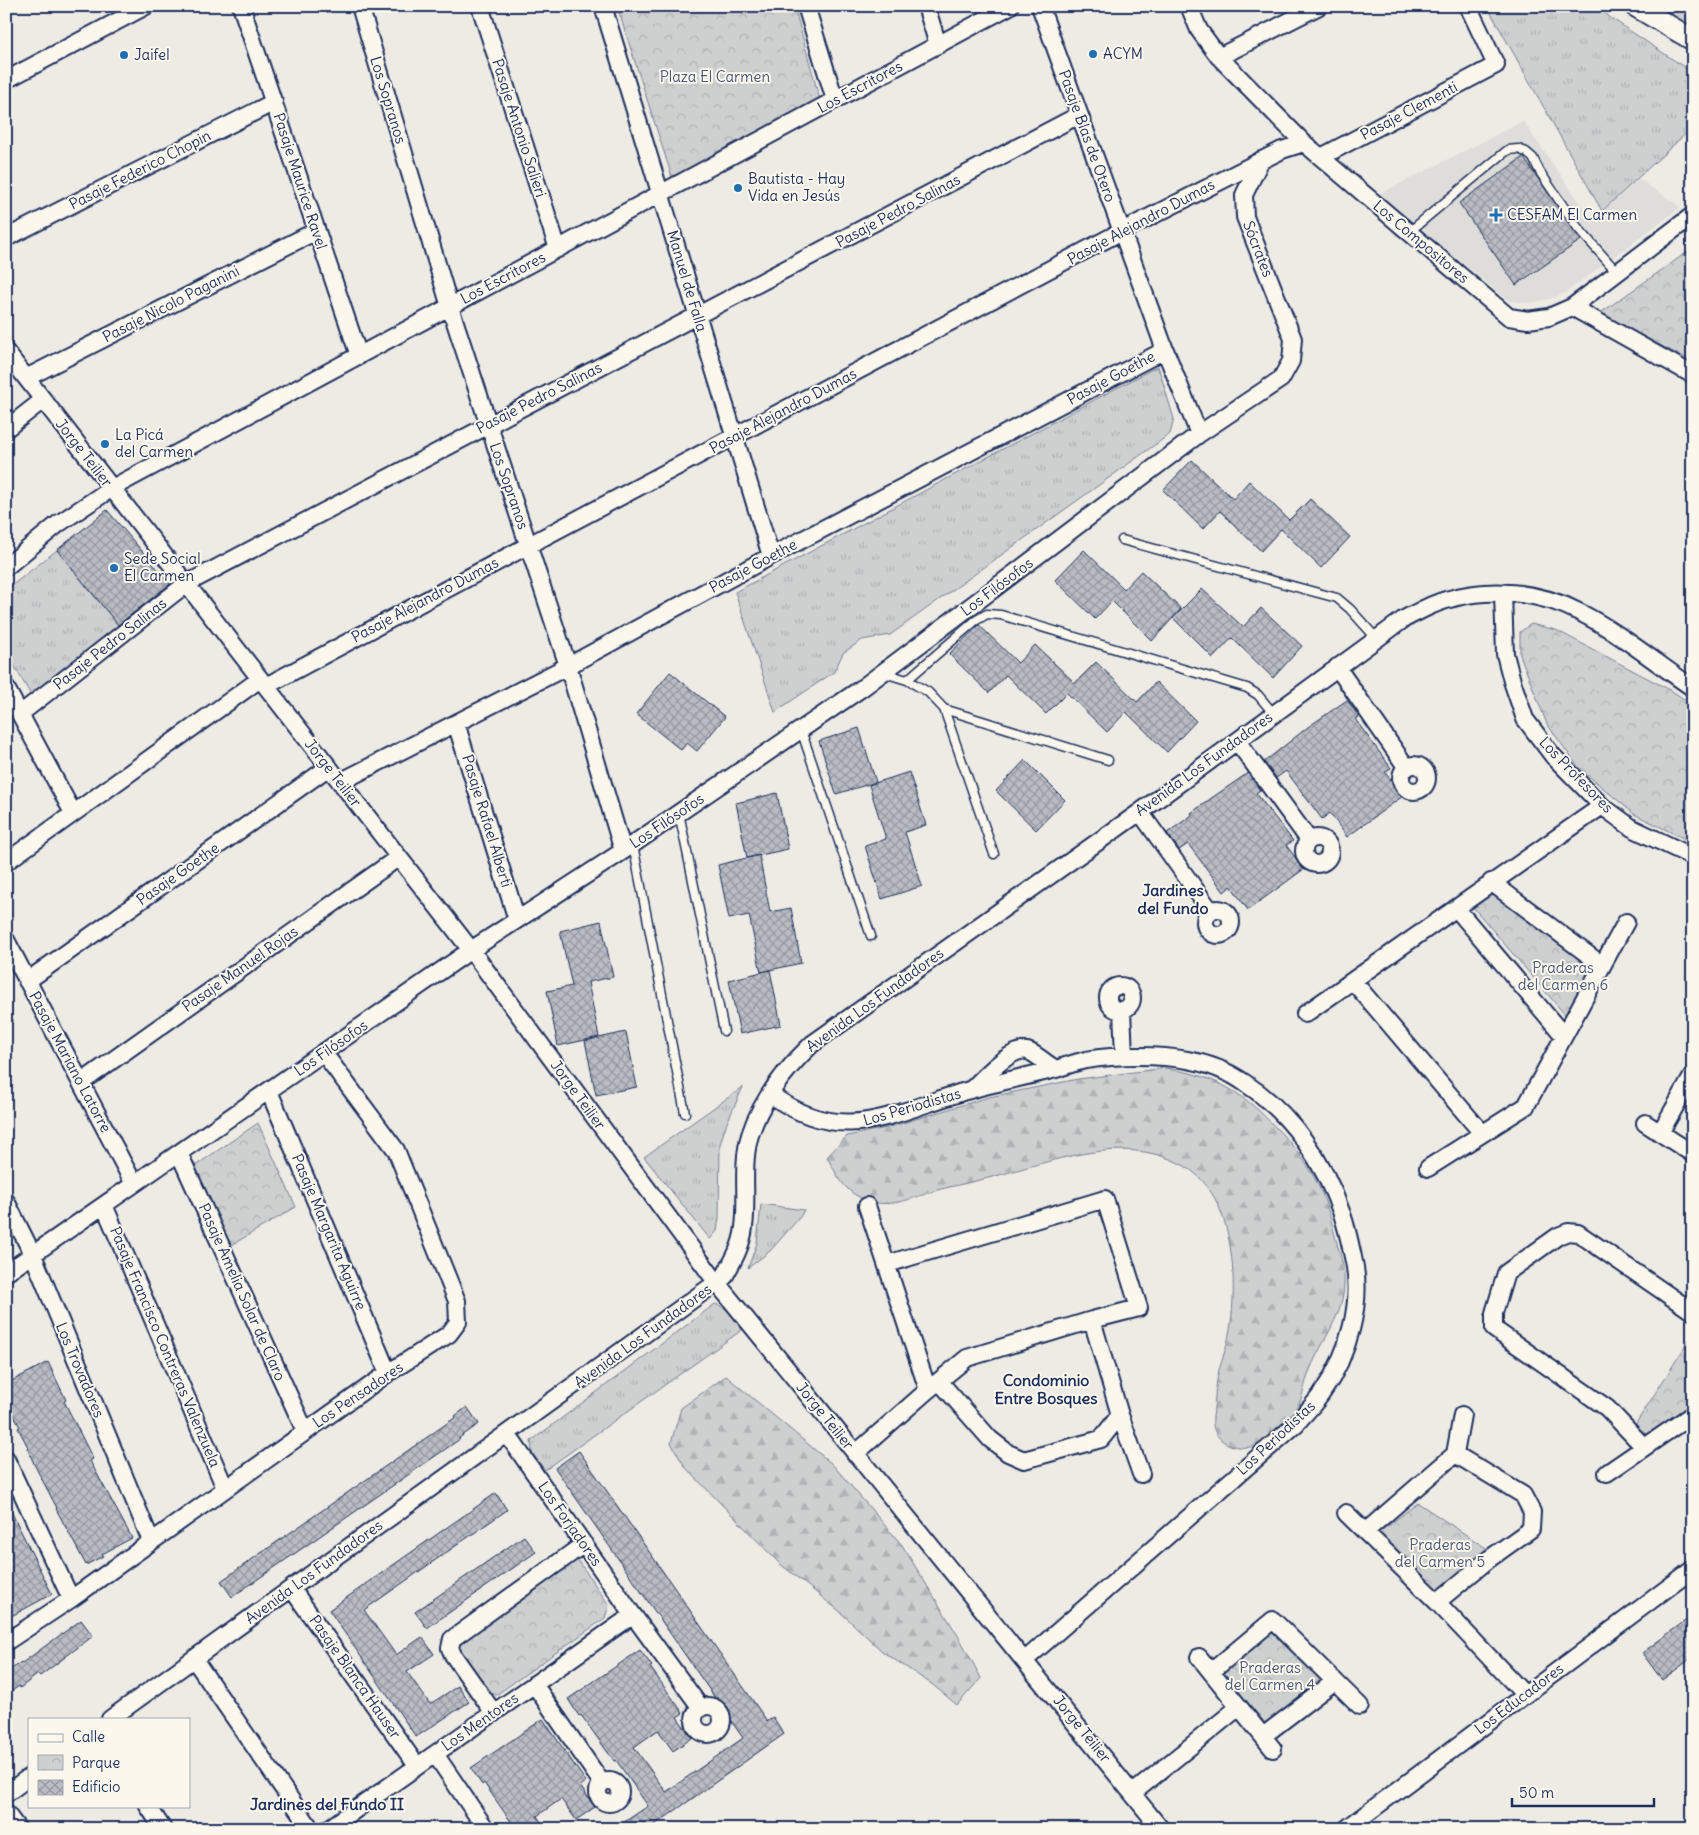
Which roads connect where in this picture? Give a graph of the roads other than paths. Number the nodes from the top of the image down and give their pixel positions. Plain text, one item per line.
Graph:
1 (146, 6) edge
2 (241, 6) edge
3 (360, 6) edge
4 (480, 6) edge
5 (603, 6) edge
6 (806, 6) edge
7 (926, 6) edge
8 (1010, 6) edge
9 (1040, 6) edge
10 (1189, 6) edge
11 (1319, 6) edge
12 (1468, 6) edge
13 (1635, 6) edge
14 (128, 11) edge
15 (1693, 40) edge
16 (938, 45) junction
17 (1219, 57) junction
18 (6, 80) edge
19 (835, 100) junction
20 (274, 102) junction
21 (1078, 115) junction
22 (1304, 143) junction
23 (1321, 157) junction
24 (1260, 160) junction
25 (660, 194) junction
26 (1693, 215) edge
27 (316, 231) junction
28 (1122, 231) junction
29 (1409, 232) junction
30 (6, 238) edge
31 (558, 249) junction
32 (1617, 272) junction
33 (450, 307) junction
34 (1572, 307) junction
35 (697, 316) junction
36 (1293, 339) joint
37 (1165, 350) junction
38 (6, 352) edge
39 (359, 356) junction
40 (1693, 375) edge
41 (26, 378) junction
42 (43, 400) junction
43 (488, 424) junction
44 (6, 428) edge
45 (1199, 434) junction
46 (735, 437) junction
47 (112, 488) junction
48 (1122, 540) dead end
49 (529, 545) junction
50 (771, 556) junction
51 (6, 567) edge
52 (186, 584) junction
53 (1503, 593) junction
54 (1377, 639) junction
55 (568, 666) junction
56 (1337, 667) junction
57 (883, 673) junction
58 (907, 680) junction
59 (263, 683) junction
60 (6, 688) edge
61 (1692, 688) edge
62 (944, 709) junction
63 (20, 714) junction
64 (1274, 714) junction
65 (456, 723) junction
66 (801, 730) junction
67 (1237, 741) junction
68 (1108, 760) dead end
69 (329, 767) junction
70 (1407, 768) dead end
71 (340, 782) junction
72 (1602, 806) junction
73 (1140, 812) junction
74 (74, 813) junction
75 (679, 813) junction
76 (1309, 840) dead end
77 (628, 848) junction
78 (994, 854) dead end
79 (398, 857) junction
80 (1693, 857) edge
81 (6, 862) edge
82 (1491, 882) junction
83 (1456, 908) junction
84 (1210, 910) dead end
85 (517, 920) junction
86 (1626, 922) dead end
87 (871, 936) dead end
88 (6, 940) edge
89 (471, 950) junction
90 (1602, 965) junction
91 (27, 981) junction
92 (1353, 981) junction
93 (1122, 1010) dead end
94 (1306, 1014) dead end
95 (724, 1031) dead end
96 (1564, 1036) junction
97 (324, 1052) junction
98 (1124, 1056) junction
99 (1056, 1069) junction
100 (1693, 1075) edge
101 (82, 1082) junction
102 (972, 1089) junction
103 (269, 1092) junction
104 (770, 1094) junction
105 (685, 1114) dead end
106 (1645, 1123) dead end
107 (1482, 1133) junction
108 (1660, 1133) junction
109 (180, 1153) junction
110 (1693, 1154) edge
111 (1428, 1168) dead end
112 (134, 1184) junction
113 (6, 1201) edge
114 (104, 1205) junction
115 (867, 1206) dead end
116 (33, 1255) junction
117 (887, 1264) junction
118 (6, 1273) edge
119 (717, 1283) junction
120 (1693, 1312) edge
121 (1092, 1320) junction
122 (388, 1374) junction
123 (934, 1385) junction
124 (1693, 1414) edge
125 (1120, 1415) junction
126 (1462, 1415) dead end
127 (305, 1431) junction
128 (506, 1434) junction
129 (1644, 1448) junction
130 (855, 1454) junction
131 (1455, 1454) junction
132 (6, 1460) edge
133 (1607, 1473) dead end
134 (1140, 1474) dead end
135 (225, 1488) junction
136 (1346, 1513) dead end
137 (1366, 1531) junction
138 (151, 1541) junction
139 (584, 1544) junction
140 (1693, 1569) edge
141 (292, 1588) junction
142 (71, 1599) junction
143 (1437, 1602) junction
144 (633, 1615) junction
145 (6, 1642) edge
146 (1199, 1657) dead end
147 (194, 1659) junction
148 (1025, 1660) junction
149 (1211, 1672) junction
150 (1335, 1681) junction
151 (534, 1684) junction
152 (1525, 1695) junction
153 (1360, 1706) dead end
154 (1239, 1707) junction
155 (701, 1708) dead end
156 (494, 1713) junction
157 (111, 1718) edge
158 (435, 1754) junction
159 (418, 1766) junction
160 (28, 1778) edge
161 (602, 1783) dead end
162 (1133, 1792) junction
163 (6, 1794) edge
164 (149, 1808) edge
165 (6, 1813) edge
166 (337, 1826) edge
167 (18, 1829) edge
168 (164, 1829) edge
169 (311, 1829) edge
170 (486, 1829) edge
171 (1161, 1829) edge
172 (1346, 1829) edge

1 - 14 street
2 - 20 street, Pasaje Maurice Ravel
3 - 33 street, Los Sopranos
4 - 31 street, Pasaje Antonio Salieri
5 - 25 street, Manuel de Falla
6 - 19 street
7 - 16 street
8 - 16 street, Los Escritores
9 - 21 street, Pasaje Blas de Otero
10 - 17 street, Los Compositores
11 - 17 street
12 - 23 street, Pasaje Clementi
13 - 15 street
14 - 18 street
16 - 19 street, Los Escritores
17 - 22 street, Los Compositores
19 - 25 street, Los Escritores
20 - 27 street, Pasaje Maurice Ravel
20 - 30 street, Pasaje Federico Chopin
21 - 28 street, Pasaje Blas de Otero
21 - 35 street, Pasaje Pedro Salinas
22 - 23 street, Los Compositores
22 - 24 street, Pasaje Alejandro Dumas
23 - 29 street, Los Compositores
24 - 28 street, Pasaje Alejandro Dumas
24 - 36 street, Sócrates
25 - 31 street, Los Escritores
25 - 35 street, Manuel de Falla
26 - 32 street, Los Compositores
27 - 39 street, Pasaje Maurice Ravel
27 - 41 street, Pasaje Nicolo Paganini
28 - 37 street, Pasaje Blas de Otero
28 - 46 street, Pasaje Alejandro Dumas
29 - 32 lane
29 - 34 street, Los Compositores
31 - 33 street, Los Escritores
32 - 34 street, Los Compositores
33 - 39 street, Los Escritores
33 - 43 street, Los Sopranos
34 - 40 street
35 - 43 street, Pasaje Pedro Salinas
35 - 46 street, Manuel de Falla
36 - 45 street, Los Filósofos
37 - 45 street, Pasaje Blas de Otero
37 - 50 street, Pasaje Goethe
38 - 41 street, Jorge Teilier
39 - 47 street, Los Escritores
41 - 42 street, Jorge Teilier
42 - 44 street
42 - 47 street, Jorge Teilier
43 - 49 street, Los Sopranos
43 - 52 street, Pasaje Pedro Salinas
45 - 57 street, Los Filósofos
46 - 49 street, Pasaje Alejandro Dumas
46 - 50 street, Manuel de Falla
47 - 51 street, Los Escritores
47 - 52 street, Jorge Teilier
48 - 54 lane
49 - 55 street, Los Sopranos
49 - 59 street, Pasaje Alejandro Dumas
50 - 55 street, Pasaje Goethe
52 - 59 street, Jorge Teilier
52 - 63 street, Pasaje Pedro Salinas
53 - 54 street, Avenida Los Fundadores
53 - 61 street, Avenida Los Fundadores
53 - 72 street, Los Profesores
54 - 56 street, Avenida Los Fundadores
55 - 65 street, Pasaje Goethe
55 - 77 street, Los Sopranos
56 - 64 street, Avenida Los Fundadores
56 - 70 street
57 - 58 lane
57 - 66 street, Los Filósofos
58 - 62 lane
58 - 64 lane
59 - 69 street, Jorge Teilier
59 - 74 street, Pasaje Alejandro Dumas
60 - 63 street
62 - 68 lane
62 - 78 lane
63 - 74 street
64 - 67 street, Avenida Los Fundadores
65 - 71 street, Pasaje Goethe
65 - 85 street, Pasaje Rafael Alberti
66 - 75 street, Los Filósofos
66 - 87 lane
67 - 73 street, Avenida Los Fundadores
67 - 76 street
69 - 71 street, Jorge Teilier
69 - 91 street, Pasaje Goethe
71 - 79 street, Jorge Teilier
72 - 80 street, Los Profesores
72 - 82 street
73 - 84 street
73 - 104 street, Avenida Los Fundadores
74 - 81 street, Pasaje Alejandro Dumas
75 - 77 street, Los Filósofos
75 - 95 lane
77 - 85 street, Los Filósofos
77 - 105 lane
79 - 89 street, Jorge Teilier
79 - 101 street, Pasaje Manuel Rojas
82 - 83 street
82 - 90 street
83 - 92 street
83 - 96 street
85 - 89 street, Los Filósofos
86 - 90 street
88 - 91 street, Pasaje Mariano Latorre
89 - 97 street, Los Filósofos
89 - 119 street, Jorge Teilier
90 - 96 street
91 - 101 street, Pasaje Mariano Latorre
92 - 94 street
92 - 107 street
93 - 98 street
96 - 107 street
97 - 103 street, Los Filósofos
97 - 122 street, Los Pensadores
98 - 99 street, Los Periodistas
98 - 148 street, Los Periodistas
99 - 102 street, Los Periodistas
99 - 102 street, Los Periodistas
100 - 108 street
101 - 112 street, Pasaje Mariano Latorre
102 - 104 street, Los Periodistas
103 - 109 street, Los Filósofos
103 - 122 street, Pasaje Margarita Aguirre
104 - 119 street, Avenida Los Fundadores
106 - 108 street
107 - 111 street
108 - 110 street
109 - 112 street, Los Filósofos
109 - 127 street, Pasaje Amelia Solar de Claro
112 - 114 street, Los Filósofos
113 - 116 street, Los Trovadores
114 - 116 street, Los Filósofos
114 - 135 street, Pasaje Francisco Contreras Valenzuela
115 - 117 street
116 - 118 street, Los Filósofos
116 - 138 street, Los Trovadores
117 - 121 street
117 - 123 street
119 - 128 street, Avenida Los Fundadores
119 - 130 street, Jorge Teilier
120 - 129 street
121 - 123 street
121 - 125 street
122 - 127 street, Los Pensadores
123 - 125 street
123 - 130 street
124 - 129 street
125 - 134 street
126 - 131 street
127 - 135 street, Los Pensadores
128 - 139 street, Los Forjadores
128 - 141 street, Avenida Los Fundadores
129 - 133 street
130 - 148 street, Jorge Teilier
131 - 137 street
131 - 143 street
132 - 142 street
135 - 138 street, Los Pensadores
136 - 137 street
137 - 143 street
138 - 142 street, Los Pensadores
139 - 144 street, Los Forjadores
139 - 156 street
140 - 152 street, Los Educadores
141 - 147 street, Avenida Los Fundadores
141 - 159 street, Pasaje Blanca Hauser
142 - 145 street, Los Pensadores
143 - 152 street
144 - 151 street, Los Mentores
144 - 155 street, Los Forjadores
146 - 149 street
147 - 157 street, Avenida Los Fundadores
147 - 169 street
148 - 162 street, Jorge Teilier
149 - 150 street
149 - 154 street
150 - 153 street
150 - 154 street
151 - 156 street, Los Mentores
151 - 161 street
152 - 172 street, Los Educadores
154 - 162 street
156 - 158 street, Los Mentores
158 - 159 street, Los Mentores
158 - 170 street
159 - 166 street, Los Mentores
160 - 163 street
162 - 171 street, Jorge Teilier
164 - 168 street
165 - 167 street

